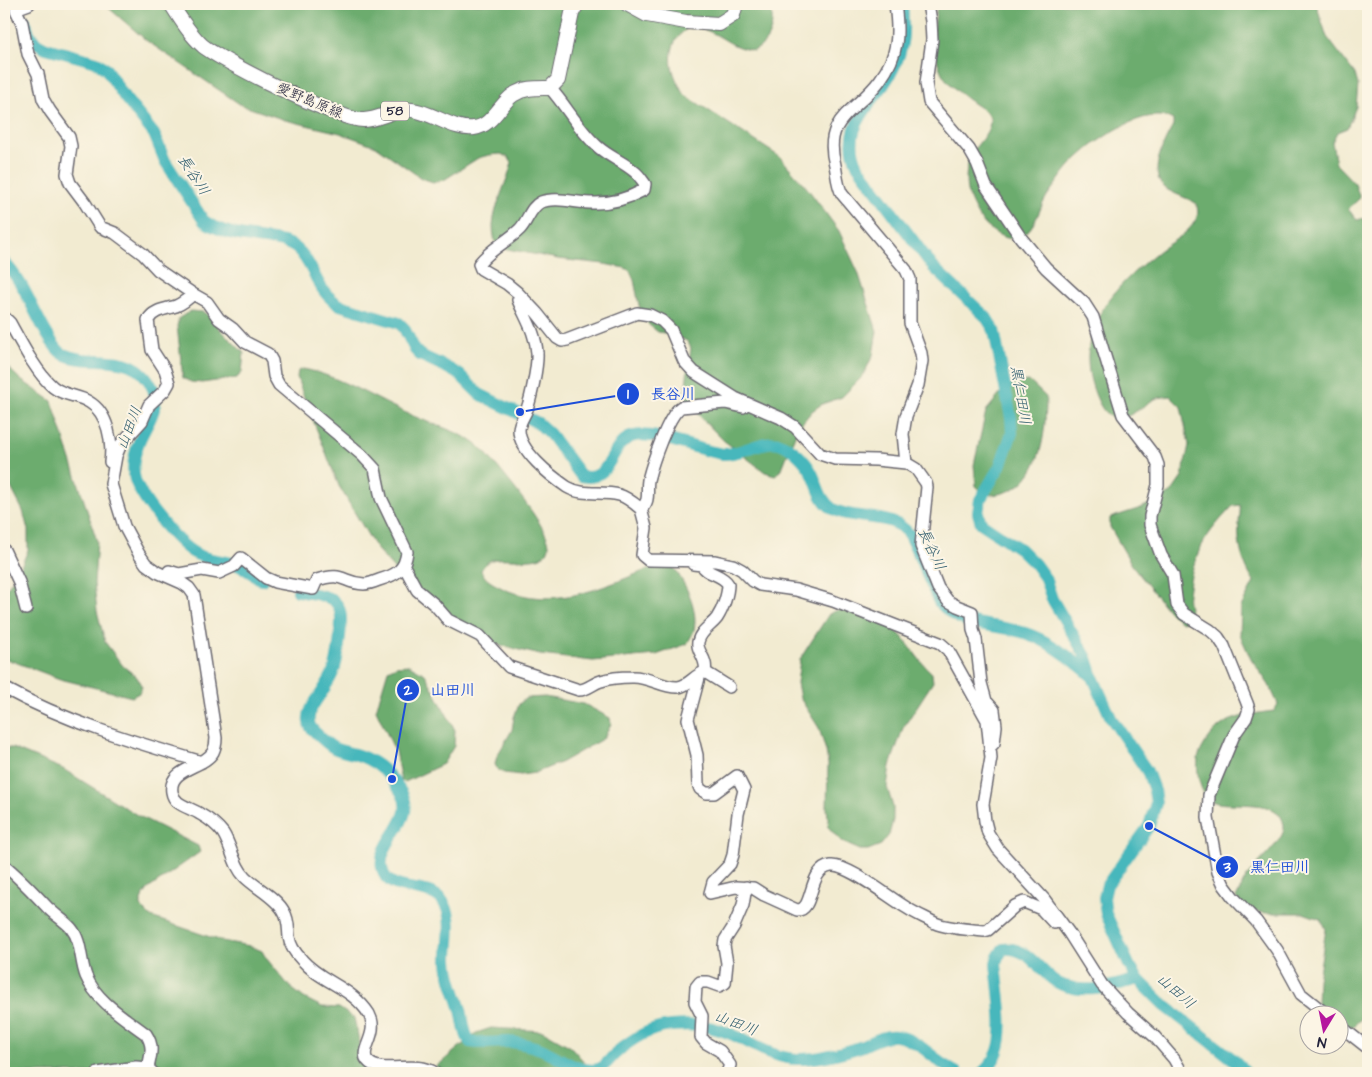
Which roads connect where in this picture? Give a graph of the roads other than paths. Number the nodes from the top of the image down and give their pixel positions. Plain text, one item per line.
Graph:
1 (171, 4) edge
2 (577, 4) edge
3 (626, 4) edge
4 (736, 4) edge
5 (895, 4) edge
6 (928, 4) edge
7 (24, 6) edge
8 (550, 88) junction
9 (518, 293) junction
10 (193, 294) junction
11 (4, 317) edge
12 (761, 409) junction
13 (906, 463) junction
14 (112, 473) junction
15 (641, 509) junction
16 (4, 550) edge
17 (654, 560) junction
18 (702, 565) junction
19 (733, 565) junction
20 (404, 566) junction
21 (157, 572) junction
22 (26, 609) dead end
23 (703, 673) junction
24 (728, 687) dead end
25 (4, 688) edge
26 (991, 746) junction
27 (202, 762) junction
28 (4, 865) edge
29 (746, 888) junction
30 (1069, 933) junction
31 (1314, 1004) edge
32 (1350, 1034) edge
33 (1368, 1048) edge
34 (151, 1070) edge
35 (98, 1073) edge
36 (435, 1073) edge
37 (727, 1073) edge
38 (1182, 1073) edge

1 - 8 main road, 愛野島原線 / 58
2 - 8 main road
3 - 4 main road
5 - 13 street
6 - 31 street
7 - 10 street
8 - 9 street
9 - 12 street
9 - 15 street
10 - 14 street
10 - 20 street
11 - 14 street
12 - 13 street
12 - 15 street
13 - 26 street
14 - 21 street
15 - 17 street
16 - 22 street
17 - 18 street
17 - 19 street
18 - 19 street
18 - 23 street
19 - 26 street
20 - 21 street
20 - 23 street
21 - 27 street
23 - 24 street
23 - 29 street
25 - 27 street
26 - 30 street
27 - 36 street
28 - 34 street
29 - 30 street
29 - 37 street
30 - 38 street
32 - 33 street
34 - 35 street

